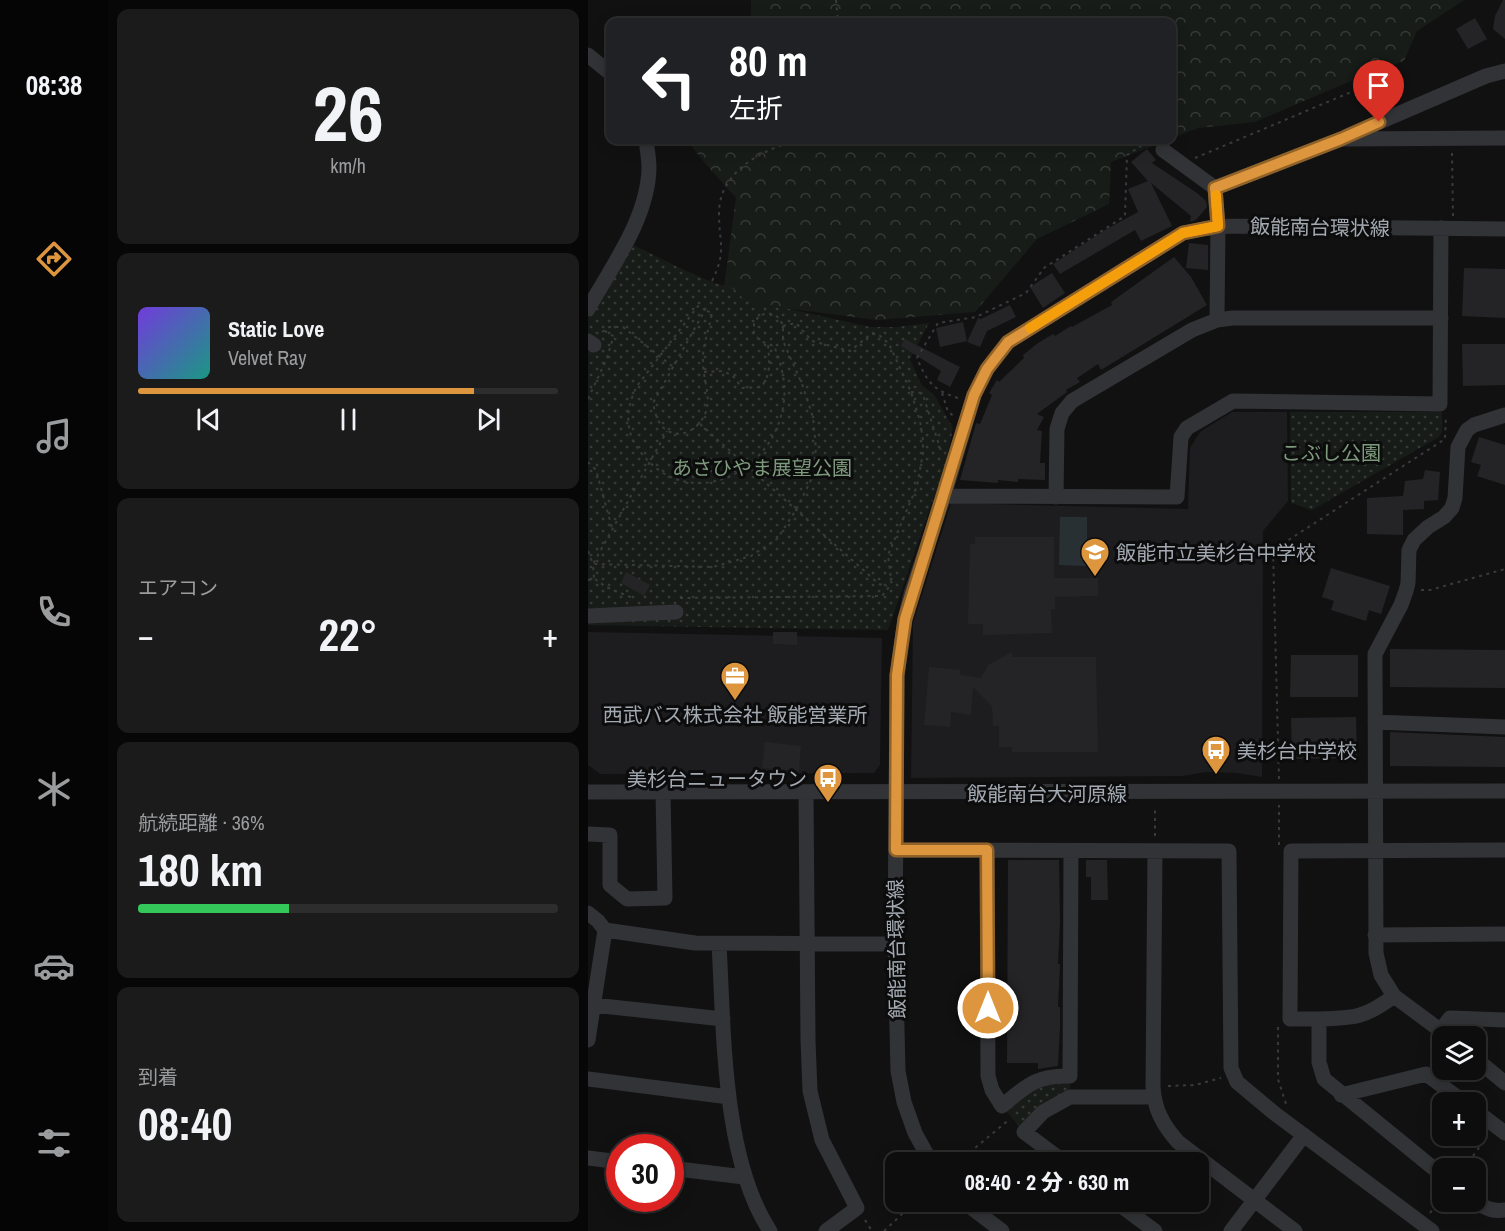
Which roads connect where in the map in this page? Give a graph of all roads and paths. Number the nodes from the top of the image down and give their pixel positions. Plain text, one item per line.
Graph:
1 (836, 0) edge
2 (838, 18) edge
3 (588, 55) edge
4 (606, 70) edge
5 (1505, 71) edge
6 (1379, 122) junction
7 (1452, 138) junction
8 (1505, 138) edge
9 (1341, 139) junction
10 (646, 144) edge
11 (788, 144) edge
12 (1163, 150) joint
13 (1182, 164) junction
14 (1215, 188) junction
15 (1218, 226) junction
16 (1447, 228) junction
17 (1505, 229) edge
18 (712, 281) dead end
19 (588, 309) edge
20 (705, 309) junction
21 (1441, 318) junction
22 (1217, 320) junction
23 (783, 326) junction
24 (603, 330) junction
25 (591, 343) edge
26 (768, 344) junction
27 (660, 356) junction
28 (673, 366) junction
29 (704, 372) junction
30 (911, 392) junction
31 (942, 393) junction
32 (588, 399) edge
33 (972, 403) junction
34 (1505, 415) edge
35 (1446, 416) dead end
36 (967, 420) junction
37 (700, 424) junction
38 (667, 431) junction
39 (955, 458) junction
40 (588, 462) edge
41 (649, 464) junction
42 (747, 466) junction
43 (944, 496) junction
44 (1056, 497) junction
45 (796, 510) junction
46 (613, 530) junction
47 (588, 551) edge
48 (593, 564) junction
49 (1505, 569) edge
50 (594, 579) junction
51 (588, 580) edge
52 (892, 588) dead end
53 (1430, 590) dead end
54 (637, 599) dead end
55 (675, 605) joint
56 (588, 616) edge
57 (1375, 722) junction
58 (1505, 726) edge
59 (1376, 790) junction
60 (1279, 791) junction
61 (1505, 791) edge
62 (588, 792) edge
63 (663, 792) junction
64 (1156, 792) junction
65 (806, 793) junction
66 (897, 793) junction
67 (588, 834) edge
68 (1375, 849) junction
69 (896, 850) junction
70 (987, 850) junction
71 (1505, 850) edge
72 (1071, 851) junction
73 (1155, 851) junction
74 (588, 913) edge
75 (605, 930) junction
76 (1505, 934) edge
77 (1375, 935) junction
78 (719, 944) junction
79 (895, 944) junction
80 (807, 945) junction
81 (1394, 996) junction
82 (593, 1005) junction
83 (1319, 1018) junction
84 (723, 1019) junction
85 (1505, 1020) edge
86 (1433, 1026) edge
87 (1447, 1026) edge
88 (588, 1040) edge
89 (1486, 1067) edge
90 (1232, 1074) junction
91 (588, 1079) edge
92 (1505, 1083) edge
93 (1153, 1092) junction
94 (1450, 1092) edge
95 (1341, 1095) junction
96 (729, 1096) junction
97 (1002, 1106) junction
98 (1486, 1119) edge
99 (1500, 1130) edge
100 (1304, 1136) junction
101 (925, 1152) edge
102 (970, 1152) edge
103 (1050, 1152) edge
104 (588, 1158) edge
105 (1473, 1158) edge
106 (606, 1160) edge
107 (1432, 1167) edge
108 (684, 1170) edge
109 (744, 1177) junction
110 (1254, 1200) junction
111 (1486, 1208) edge
112 (1505, 1210) edge
113 (904, 1212) edge
114 (977, 1212) edge
115 (1129, 1212) edge
116 (1429, 1224) edge
117 (770, 1231) edge
118 (826, 1231) edge
119 (884, 1231) edge
120 (1002, 1231) edge
121 (1155, 1231) edge
122 (1231, 1231) edge
123 (1295, 1231) edge

1 - 2 path
3 - 4 street
5 - 6 street
6 - 9 street
6 - 13 path
7 - 8 street
7 - 9 street
7 - 16 path
9 - 14 street
10 - 19 street
11 - 18 path
12 - 13 street
12 - 31 path
13 - 14 street
14 - 15 street
15 - 16 street, 飯能南台環状線
15 - 22 street
15 - 33 street, 飯能南台環状線
16 - 17 street, 飯能南台環状線
16 - 21 street
20 - 27 path
20 - 28 path
20 - 29 path
21 - 22 street
21 - 44 street
22 - 44 street
23 - 26 path
23 - 30 path
23 - 45 path
24 - 25 path
24 - 27 path
24 - 32 path
26 - 29 path
26 - 42 path
27 - 28 path
27 - 41 path
28 - 38 path
29 - 37 path
30 - 39 path
30 - 52 path
31 - 33 path
31 - 36 path
33 - 36 street, 飯能南台環状線
34 - 57 street
35 - 60 path
36 - 39 street, 飯能南台環状線
37 - 38 path
37 - 42 path
38 - 41 path
39 - 43 street, 飯能南台環状線
40 - 46 path
41 - 42 path
41 - 46 path
42 - 45 path
43 - 44 street
43 - 66 street, 飯能南台環状線
45 - 48 path
45 - 55 path
46 - 48 path
47 - 48 path
48 - 50 path
49 - 53 path
50 - 51 path
50 - 54 path
55 - 56 street
57 - 58 street
57 - 59 street
59 - 60 street, 飯能南台大河原線
59 - 61 street, 飯能南台大河原線
59 - 68 street
60 - 64 street, 飯能南台大河原線
62 - 63 street, 飯能南台大河原線
63 - 65 street, 飯能南台大河原線
63 - 67 street
64 - 66 street, 飯能南台大河原線
64 - 73 path
65 - 66 street, 飯能南台大河原線
65 - 80 street
66 - 69 street, 飯能南台環状線
68 - 71 street
68 - 77 street
68 - 83 street
69 - 70 street
69 - 79 street, 飯能南台環状線
70 - 72 street
70 - 97 street
72 - 73 street
72 - 97 street
73 - 90 street
73 - 93 street
74 - 75 street
75 - 78 street
75 - 82 street
76 - 77 street
77 - 81 street
78 - 80 street
78 - 84 street
79 - 80 street
79 - 101 street, 飯能南台環状線
80 - 118 street
81 - 83 street
81 - 86 street
82 - 84 street
82 - 88 street
83 - 95 street
84 - 96 street
85 - 87 street
89 - 92 street
90 - 93 path
90 - 100 street
91 - 96 street
93 - 103 street
93 - 110 street
94 - 95 street
95 - 107 street
96 - 109 street
97 - 102 path
98 - 99 street
99 - 105 path
100 - 110 street
100 - 116 street
104 - 106 street
108 - 109 street
109 - 117 street
110 - 122 street
110 - 123 street
111 - 112 street
113 - 119 path
114 - 120 street
115 - 121 street

